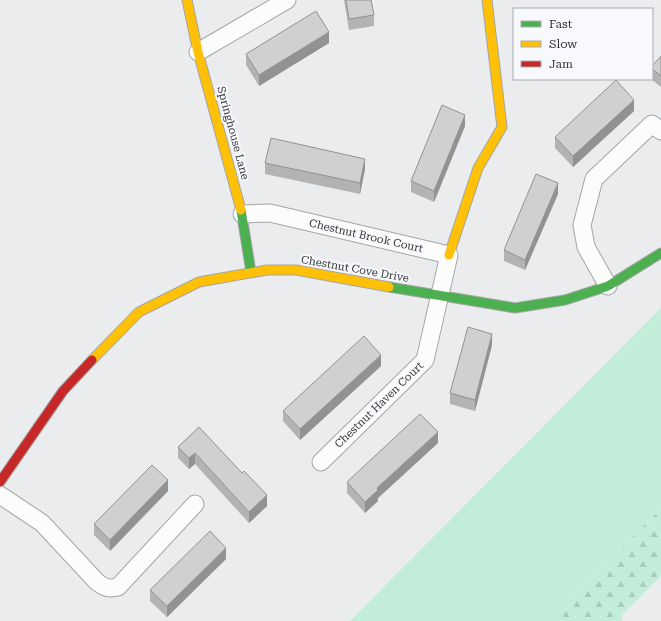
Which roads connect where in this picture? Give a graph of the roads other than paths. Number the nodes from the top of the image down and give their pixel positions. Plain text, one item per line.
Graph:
1 (187, 0) edge
2 (287, 0) edge
3 (487, 0) edge
4 (198, 52) junction
5 (661, 131) edge
6 (242, 214) junction
7 (661, 253) edge
8 (449, 256) junction
9 (251, 272) junction
10 (608, 286) junction
11 (440, 296) junction
12 (321, 462) dead end
13 (0, 482) edge
14 (0, 495) edge
15 (195, 504) dead end

1 - 4 street, Springhouse Lane
2 - 4 street
3 - 8 street
4 - 6 street, Springhouse Lane
5 - 10 street
6 - 8 street, Chestnut Brook Court
6 - 9 street, Springhouse Lane
7 - 10 street, Chestnut Cove Drive
8 - 11 street
9 - 11 street, Chestnut Cove Drive
9 - 13 street, Chestnut Cove Drive
10 - 11 street, Chestnut Cove Drive
11 - 12 street, Chestnut Haven Court
14 - 15 street

